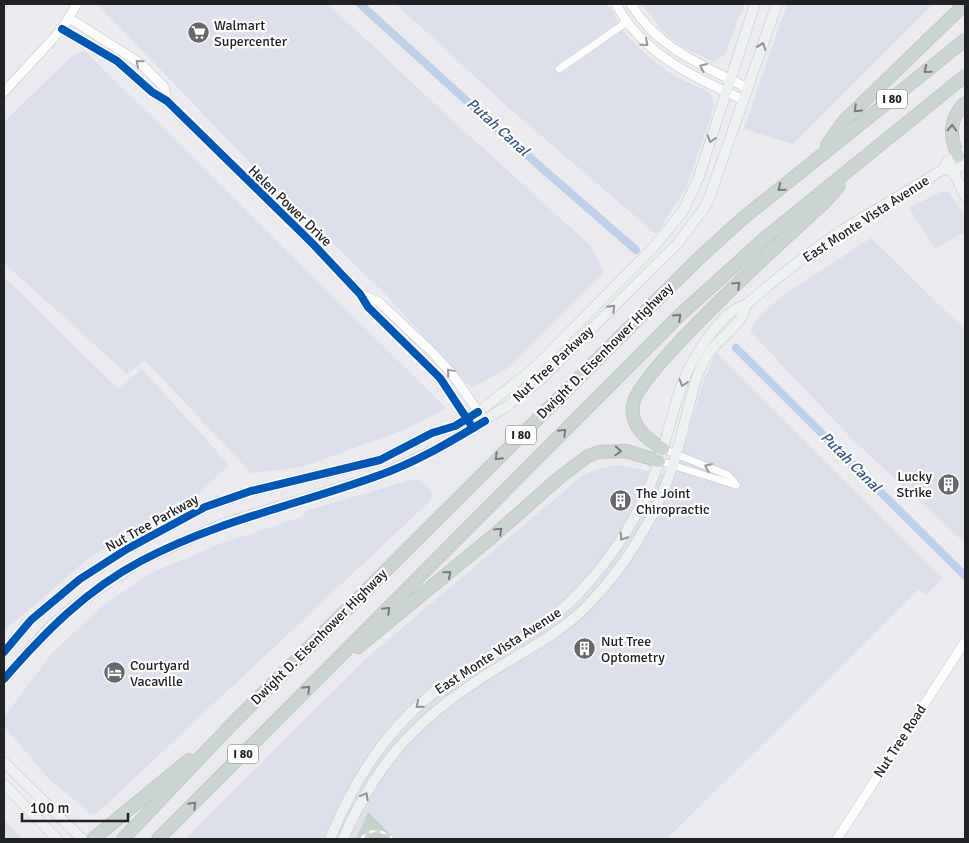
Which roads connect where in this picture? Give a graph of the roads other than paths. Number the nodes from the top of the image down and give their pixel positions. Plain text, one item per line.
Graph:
1 (77, 4) edge
2 (616, 4) edge
3 (631, 4) edge
4 (755, 4) edge
5 (777, 4) edge
6 (965, 4) edge
7 (68, 18) junction
8 (627, 22) junction
9 (62, 29) junction
10 (965, 40) edge
11 (559, 69) dead end
12 (965, 76) edge
13 (729, 79) junction
14 (747, 88) junction
15 (4, 92) edge
16 (725, 92) junction
17 (744, 100) junction
18 (167, 101) junction
19 (965, 103) edge
20 (819, 158) junction
21 (857, 164) junction
22 (957, 164) edge
23 (965, 196) edge
24 (360, 294) junction
25 (744, 307) junction
26 (478, 412) junction
27 (467, 419) junction
28 (485, 421) junction
29 (473, 428) junction
30 (676, 454) junction
31 (661, 455) junction
32 (672, 466) junction
33 (582, 589) junction
34 (535, 630) junction
35 (548, 638) junction
36 (964, 643) dead end
37 (4, 652) edge
38 (328, 669) junction
39 (4, 679) edge
40 (478, 680) junction
41 (233, 723) junction
42 (4, 762) edge
43 (4, 784) edge
44 (57, 838) edge
45 (82, 839) edge
46 (93, 839) edge
47 (123, 839) edge
48 (158, 839) edge
49 (330, 839) edge
50 (344, 839) edge
51 (837, 839) edge

1 - 7 street
2 - 8 street
13 -> 3 street
4 - 13 main road, Nut Tree Parkway
14 -> 5 main road, Nut Tree Parkway
6 -> 20 highway
7 - 9 street
18 -> 7 street, Helen Power Drive
8 - 11 street
8 -> 16 street
9 - 15 street
9 - 18 street, Helen Power Drive
10 -> 20 highway, Dwight D. Eisenhower Highway / I 80
12 - 21 highway, Dwight D. Eisenhower Highway / I 80
13 - 14 street
13 - 16 main road, Nut Tree Parkway
14 - 17 main road, Nut Tree Parkway
16 - 17 street
16 -> 26 main road, Nut Tree Parkway
28 -> 17 main road, Nut Tree Parkway
18 - 24 street, Helen Power Drive
22 -> 19 highway
20 -> 41 highway, Dwight D. Eisenhower Highway / I 80
31 -> 21 highway
38 -> 21 highway, Dwight D. Eisenhower Highway / I 80
22 - 23 main road
22 - 25 main road, East Monte Vista Avenue
26 -> 24 street, Helen Power Drive
24 - 27 street, Helen Power Drive
25 - 30 main road, East Monte Vista Avenue
25 -> 31 main road, East Monte Vista Avenue
26 - 27 main road, Nut Tree Parkway
26 - 28 street, Helen Power Drive
27 - 29 street, Helen Power Drive
27 - 37 main road, Nut Tree Parkway
28 - 29 main road, Nut Tree Parkway
29 - 39 main road, Nut Tree Parkway
30 - 31 street
30 - 32 main road, East Monte Vista Avenue
32 -> 30 street
31 - 32 street
31 -> 33 main road, East Monte Vista Avenue
38 -> 31 highway
32 - 35 main road, East Monte Vista Avenue
33 - 34 main road, East Monte Vista Avenue
33 - 35 main road
34 - 40 main road
34 -> 49 main road, East Monte Vista Avenue
35 - 40 main road, East Monte Vista Avenue
36 - 51 street, Nut Tree Road
48 -> 38 highway, Dwight D. Eisenhower Highway / I 80
50 -> 40 main road, East Monte Vista Avenue
41 - 46 highway
41 - 47 highway, Dwight D. Eisenhower Highway / I 80
42 - 45 main road
43 - 44 main road

